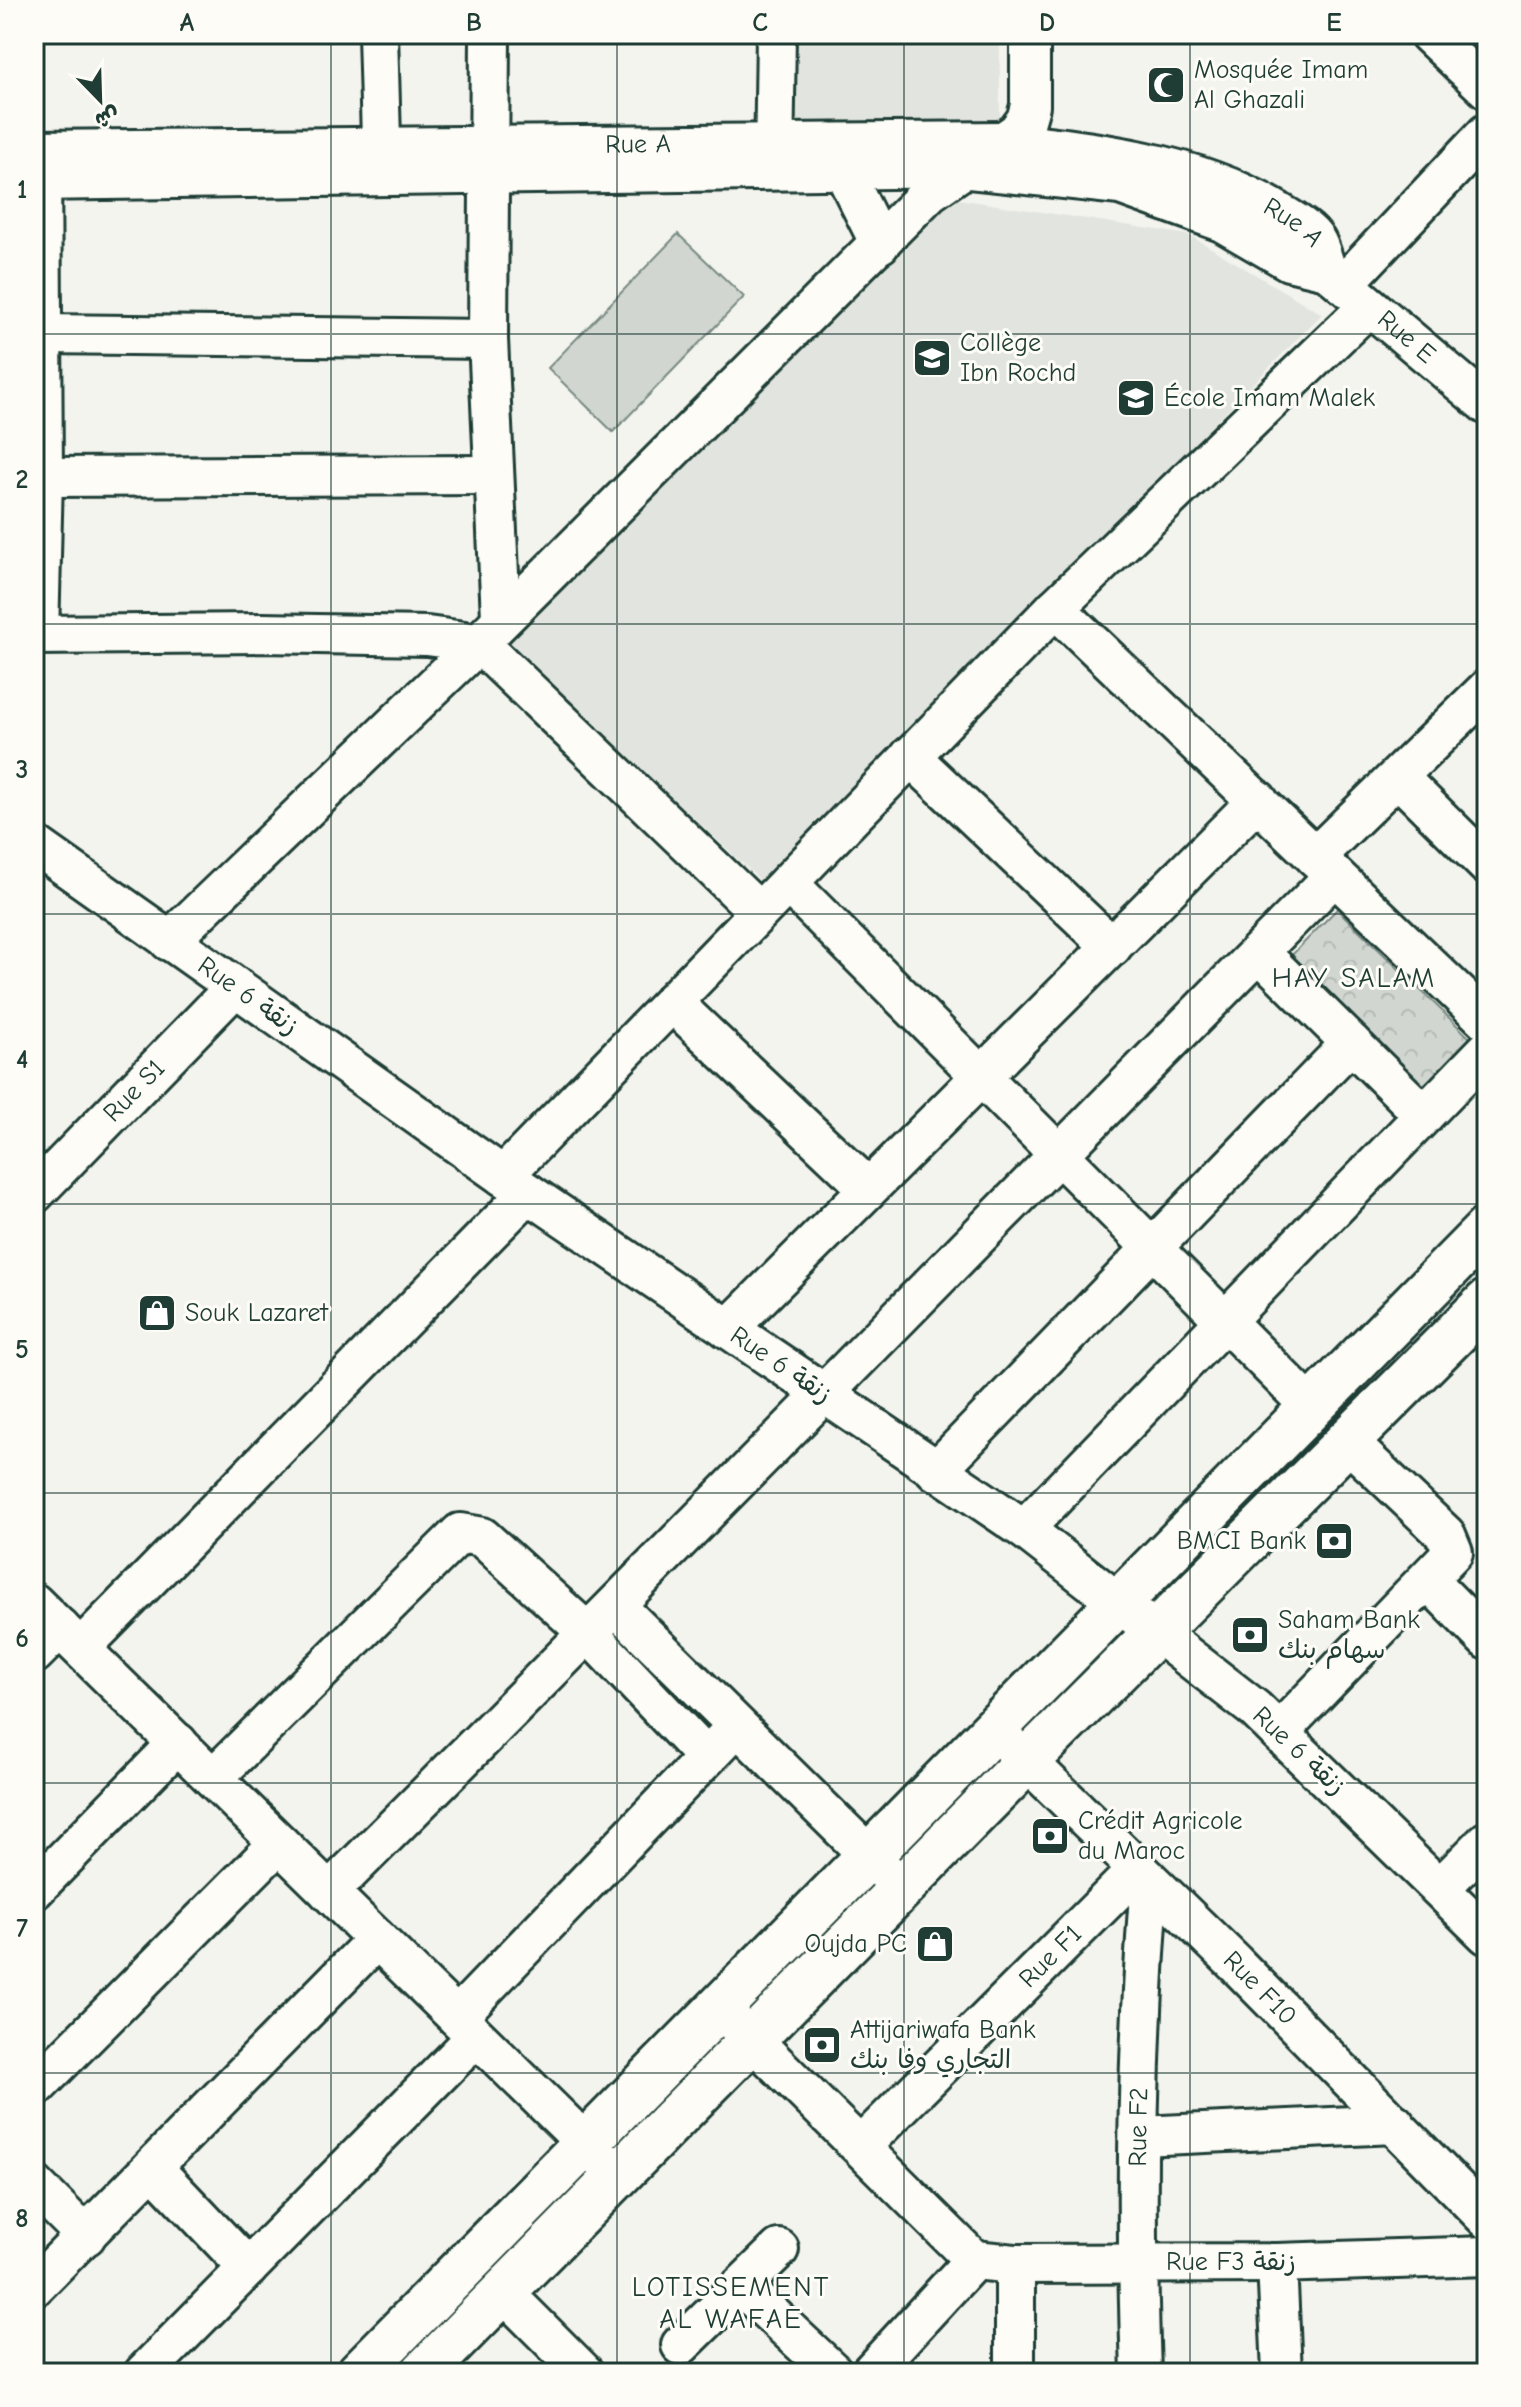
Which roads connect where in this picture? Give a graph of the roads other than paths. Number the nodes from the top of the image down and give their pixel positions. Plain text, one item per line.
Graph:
1 (378, 34) edge
2 (490, 34) edge
3 (776, 34) edge
4 (1030, 34) edge
5 (1429, 34) edge
6 (1487, 89) edge
7 (1487, 133) edge
8 (1003, 141) junction
9 (774, 157) junction
10 (491, 160) junction
11 (381, 163) junction
12 (38, 166) edge
13 (960, 168) junction
14 (843, 170) junction
15 (880, 244) junction
16 (1347, 287) junction
17 (42, 334) junction
18 (488, 339) junction
19 (1487, 405) edge
20 (493, 475) junction
21 (43, 477) junction
22 (1055, 608) junction
23 (490, 630) junction
24 (36, 635) edge
25 (1482, 704) edge
26 (910, 756) junction
27 (1399, 778) junction
28 (1258, 800) junction
29 (34, 844) edge
30 (1487, 865) edge
31 (1325, 867) junction
32 (788, 883) junction
33 (759, 912) junction
34 (169, 941) junction
35 (1112, 947) junction
36 (1259, 952) junction
37 (234, 988) junction
38 (672, 1002) junction
39 (1487, 1021) edge
40 (1351, 1043) junction
41 (1487, 1050) edge
42 (981, 1076) junction
43 (1424, 1115) junction
44 (1058, 1154) junction
45 (515, 1185) junction
46 (868, 1188) junction
47 (34, 1194) edge
48 (1487, 1229) edge
49 (1154, 1249) junction
50 (1444, 1274) junction
51 (1485, 1309) edge
52 (1225, 1320) junction
53 (728, 1329) junction
54 (822, 1393) junction
55 (1313, 1409) junction
56 (1348, 1442) junction
57 (936, 1471) junction
58 (1024, 1529) junction
59 (1428, 1580) junction
60 (1120, 1605) junction
61 (617, 1607) junction
62 (52, 1633) edge
63 (589, 1634) junction
64 (1157, 1634) junction
65 (1487, 1640) edge
66 (736, 1727) junction
67 (995, 1730) junction
68 (1279, 1732) junction
69 (178, 1743) junction
70 (706, 1757) junction
71 (1027, 1761) junction
72 (213, 1778) junction
73 (1487, 1841) edge
74 (279, 1843) junction
75 (869, 1857) junction
76 (1143, 1876) junction
77 (1441, 1887) junction
78 (902, 1888) junction
79 (34, 1890) edge
80 (329, 1892) junction
81 (1487, 1935) edge
82 (377, 1939) junction
83 (720, 2008) junction
84 (466, 2027) junction
85 (753, 2040) junction
86 (34, 2089) edge
87 (1395, 2124) junction
88 (1141, 2136) junction
89 (586, 2144) junction
90 (861, 2146) junction
91 (154, 2169) junction
92 (618, 2175) junction
93 (34, 2184) edge
94 (1487, 2219) edge
95 (86, 2236) junction
96 (779, 2249) dead end
97 (1487, 2256) edge
98 (974, 2260) junction
99 (1137, 2263) junction
100 (1277, 2263) junction
101 (1015, 2264) junction
102 (248, 2268) junction
103 (741, 2286) junction
104 (34, 2287) edge
105 (503, 2292) junction
106 (681, 2345) dead end
107 (396, 2354) edge
108 (144, 2373) edge
109 (359, 2373) edge
110 (423, 2373) edge
111 (584, 2373) edge
112 (834, 2373) edge
113 (870, 2373) edge
114 (1015, 2373) edge
115 (1141, 2373) edge
116 (1282, 2373) edge

1 - 11 street
2 - 10 street
3 - 9 street
4 - 8 street
5 - 6 street
7 - 16 street
8 - 9 street, Rue A
8 - 13 street
8 - 16 street, Rue A
9 - 10 street, Rue A
9 - 14 street, Rue A
10 - 11 street, Rue A
10 - 18 street
11 - 12 street, Rue A
12 - 17 street
13 - 14 street, Rue A
13 - 15 street
13 - 16 street, Rue A
14 - 15 street
15 - 23 street
16 - 19 street, Rue E
16 - 22 street
17 - 18 street
17 - 21 street
18 - 20 street
20 - 21 street
20 - 23 street
21 - 24 street
22 - 26 street
22 - 28 street
23 - 24 street
23 - 33 street
23 - 34 street
25 - 27 street
26 - 32 street
26 - 35 street
27 - 30 street
27 - 31 street
28 - 31 street
28 - 35 street
29 - 34 street, Rue 6 زنقة
31 - 36 street
31 - 39 street
32 - 33 street
32 - 42 street
33 - 38 street
34 - 37 street, Rue 6 زنقة
35 - 42 street
36 - 40 street
36 - 44 street
37 - 45 street, Rue 6 زنقة
37 - 47 street, Rue S1
38 - 45 street
38 - 46 street
40 - 43 street
40 - 49 street
41 - 43 street
42 - 44 street
42 - 46 street
43 - 52 street
44 - 49 street
44 - 54 street
45 - 53 street, Rue 6 زنقة
45 - 62 street
46 - 53 street
48 - 50 main road
49 - 52 street
49 - 57 street
50 - 51 street
50 - 55 main road
51 - 56 main road
52 - 55 street
52 - 58 street
53 - 54 street, Rue 6 زنقة
54 - 57 street, Rue 6 زنقة
54 - 61 street
55 - 60 main road
56 - 59 street
56 - 64 main road
57 - 58 street, Rue 6 زنقة
58 - 60 street, Rue 6 زنقة
59 - 65 street
59 - 68 street
60 - 64 street, Rue 6 زنقة
60 - 67 main road
61 - 63 street
61 - 66 street
62 - 69 street
63 - 70 street
63 - 72 street
63 - 80 street
64 - 68 street, Rue 6 زنقة
64 - 71 main road
66 - 70 street
66 - 75 street
67 - 71 street, Rue F10
67 - 75 main road
68 - 77 street, Rue 6 زنقة
69 - 72 street
69 - 79 street
70 - 84 street
71 - 76 street, Rue F10
71 - 78 main road
72 - 74 street
73 - 77 street
74 - 80 street
74 - 86 street
75 - 78 street
75 - 83 main road
76 - 87 street, Rue F10
76 - 88 street, Rue F2
76 - 90 street, Rue F1
77 - 81 street, Rue 6 زنقة
78 - 85 main road
80 - 82 street
82 - 84 street
82 - 91 street
83 - 85 street
83 - 89 main road
84 - 89 street
84 - 102 street
85 - 90 street
85 - 92 main road
87 - 88 street
87 - 94 street, Rue F10
88 - 99 street, Rue F2
89 - 92 street
89 - 107 main road
90 - 98 street
91 - 95 street
91 - 102 street
92 - 105 main road
93 - 95 street
95 - 104 street
96 - 103 street
97 - 100 street, Rue F3 زنقة
98 - 101 street, Rue F3 زنقة
98 - 113 street
99 - 100 street, Rue F3 زنقة
99 - 101 street, Rue F3 زنقة
99 - 115 street, Rue F2
100 - 116 street
101 - 114 street
102 - 108 street
103 - 106 street
103 - 112 street
105 - 110 main road
105 - 111 street
107 - 109 main road

